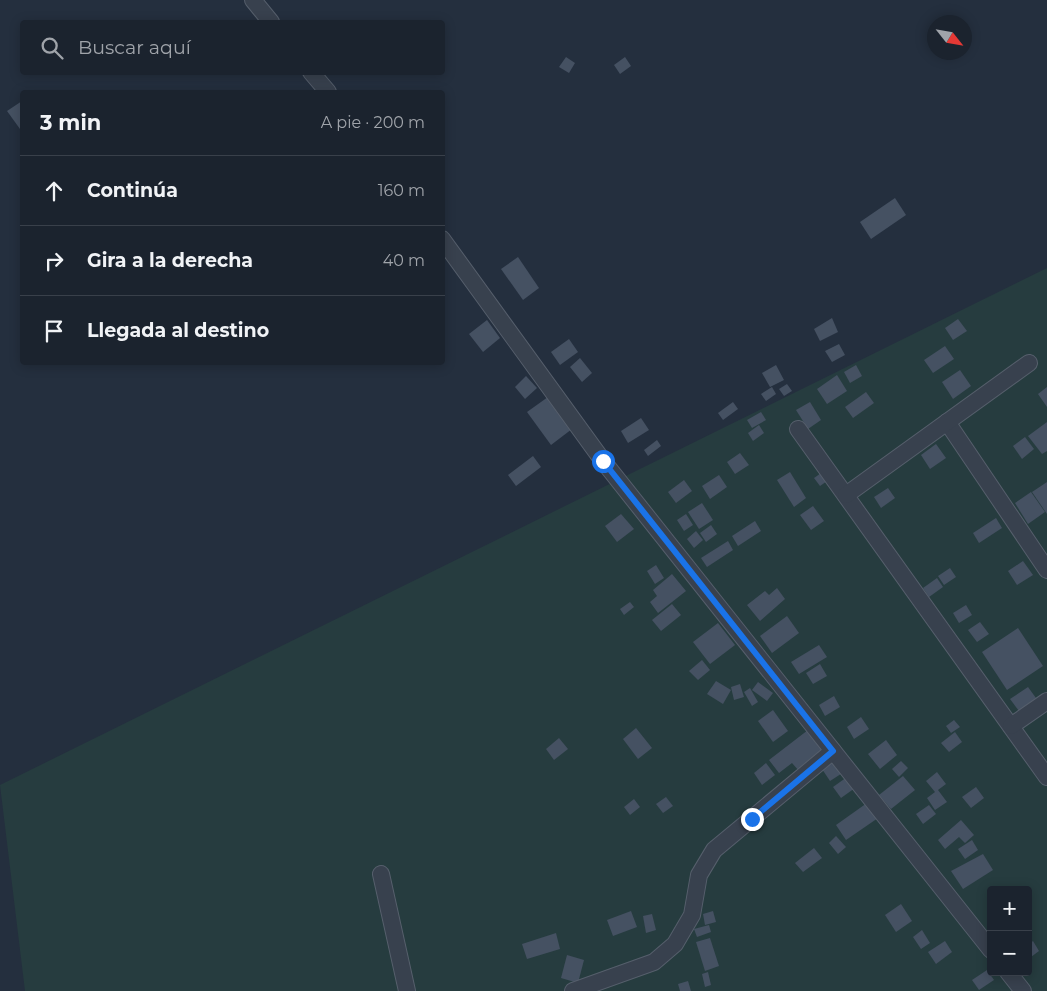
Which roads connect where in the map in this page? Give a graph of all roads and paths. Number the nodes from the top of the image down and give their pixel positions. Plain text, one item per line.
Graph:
1 (253, 0) edge
2 (269, 20) edge
3 (314, 75) edge
4 (326, 90) edge
5 (445, 243) edge
6 (1029, 363) dead end
7 (946, 422) junction
8 (798, 429) dead end
9 (846, 495) junction
10 (1047, 570) edge
11 (1047, 701) edge
12 (1010, 726) junction
13 (833, 751) junction
14 (1047, 777) edge
15 (381, 874) dead end
16 (987, 945) edge
17 (1011, 976) edge
18 (407, 991) edge
19 (574, 991) edge
20 (1023, 991) edge

1 - 2 street
3 - 4 street
5 - 13 street
6 - 7 street
7 - 9 street
7 - 10 street
8 - 9 street
9 - 12 street
11 - 12 street
12 - 14 street
13 - 16 street
13 - 19 street
15 - 18 street
17 - 20 street

